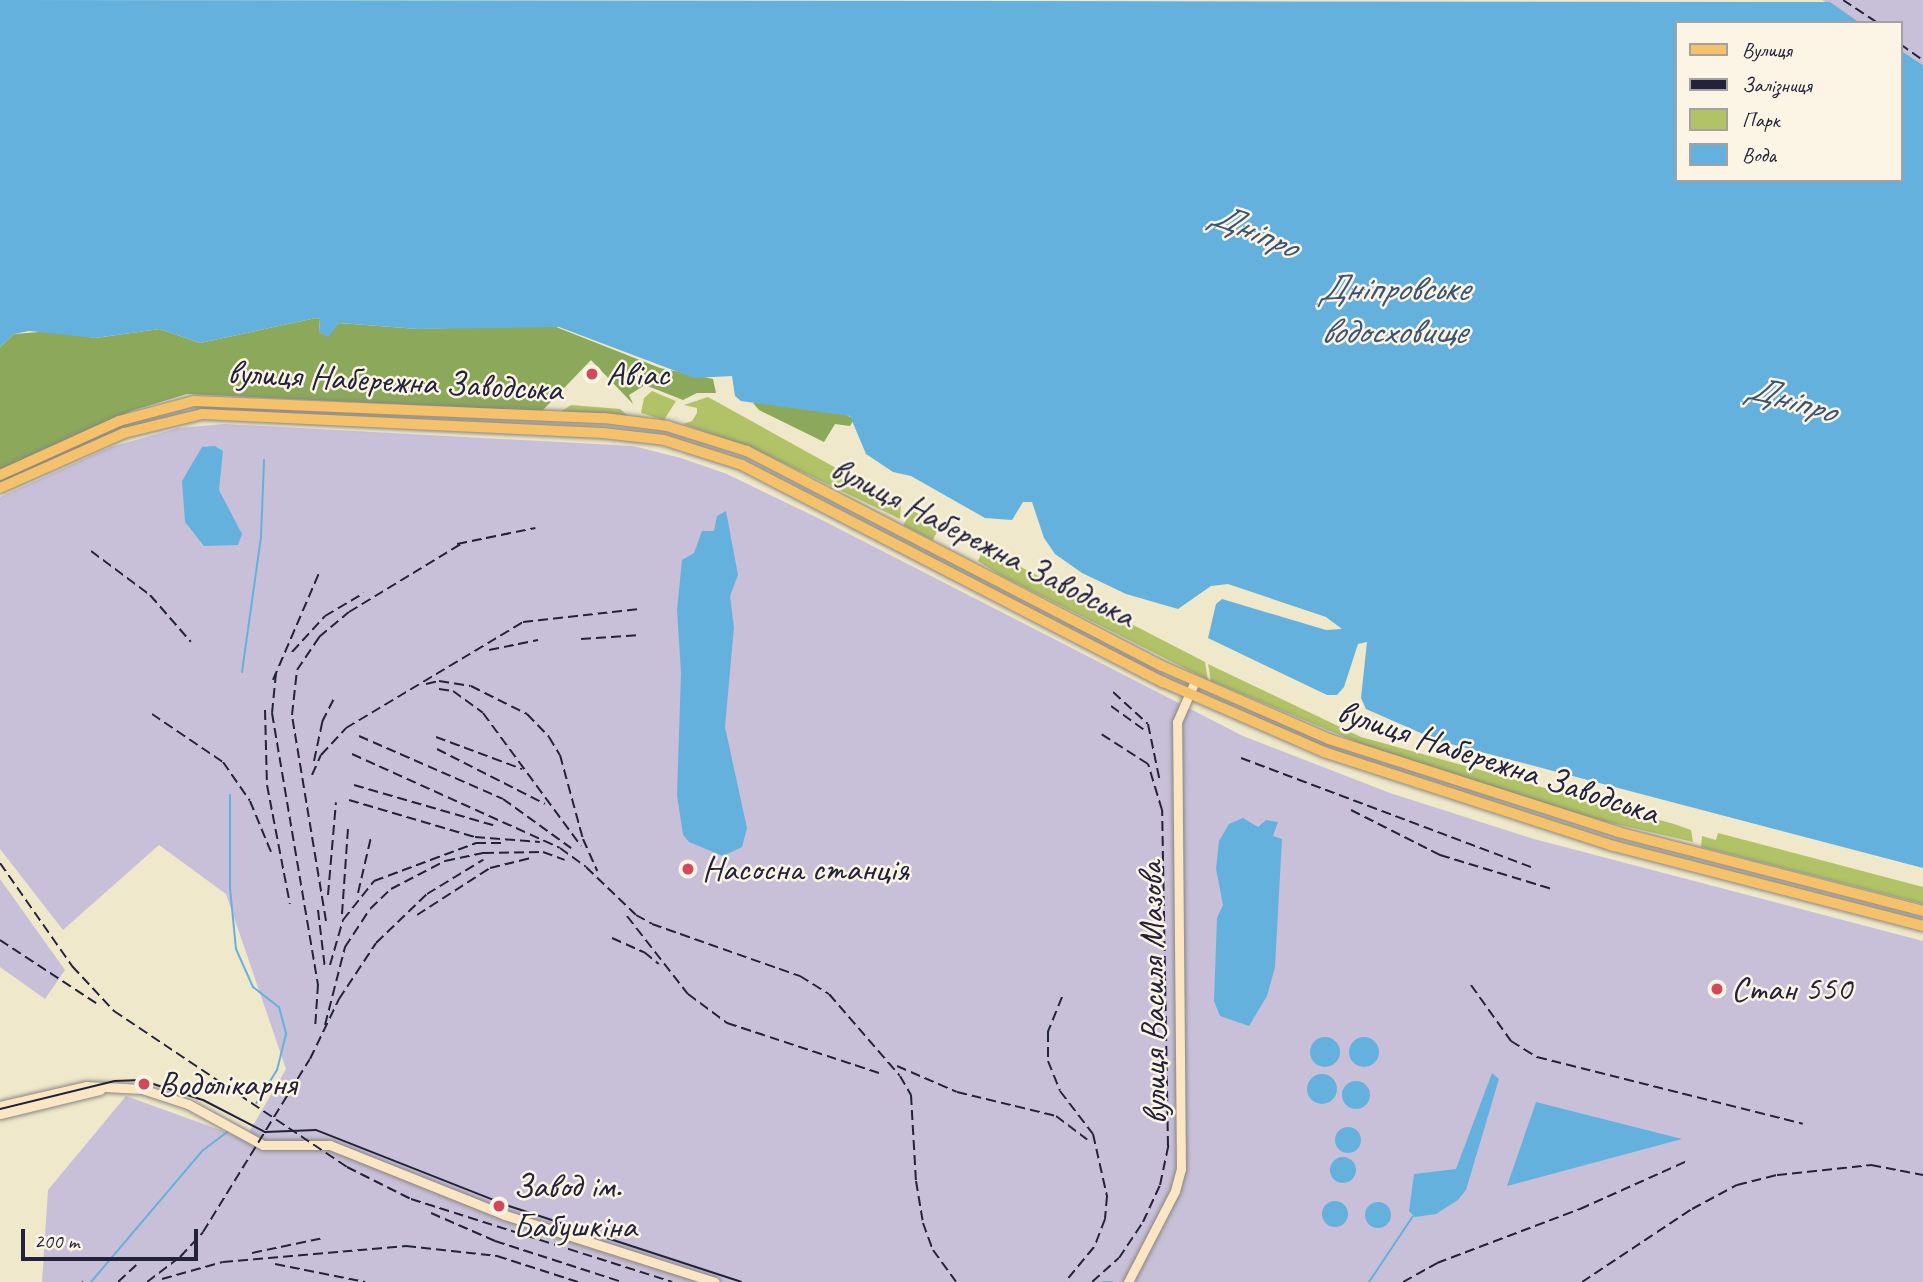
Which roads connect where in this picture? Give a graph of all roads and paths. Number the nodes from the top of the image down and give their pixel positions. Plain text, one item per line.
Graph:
1 (0, 474) edge
2 (0, 488) edge
3 (1195, 681) junction
4 (1189, 694) junction
5 (1923, 911) edge
6 (1923, 926) edge
7 (125, 1086) junction
8 (0, 1106) edge
9 (0, 1114) edge
10 (715, 1282) edge
11 (1128, 1282) edge

1 - 3 main road, вулиця Набережна Заводська
2 - 4 main road, вулиця Набережна Заводська
3 - 4 street, вулиця Василя Мазова
3 - 5 main road, вулиця Набережна Заводська
4 - 6 main road, вулиця Набережна Заводська
4 - 11 street, вулиця Василя Мазова
7 - 8 street
7 - 9 street
7 - 10 street

